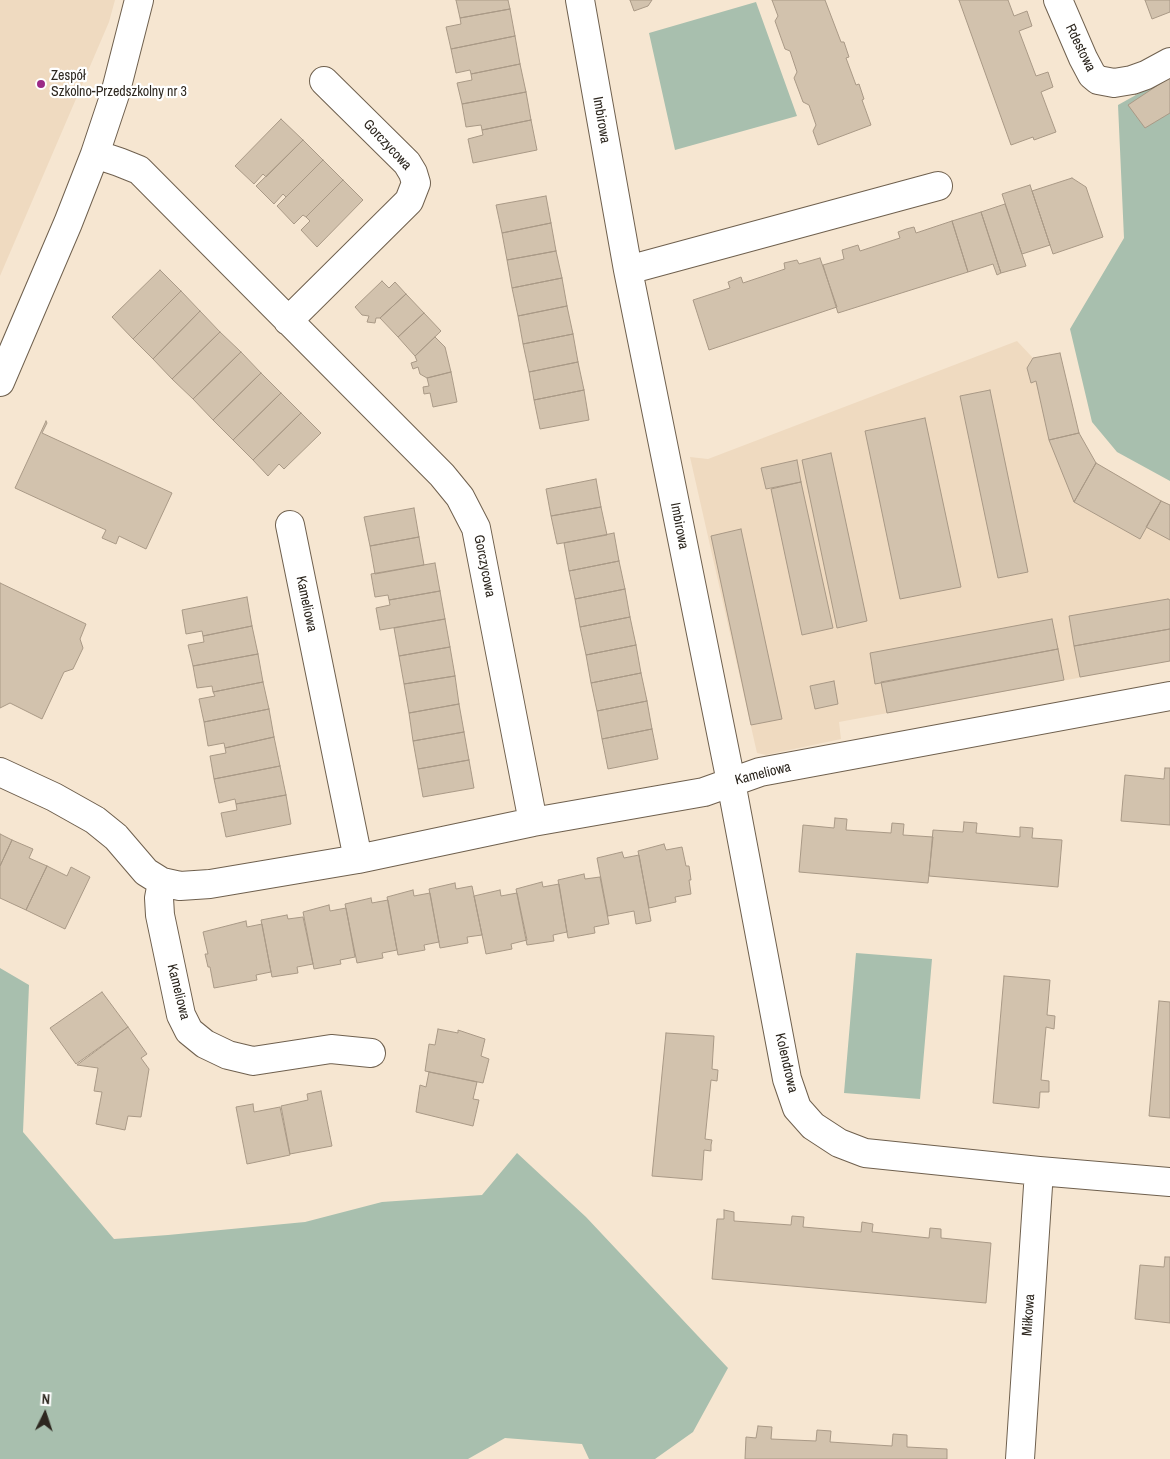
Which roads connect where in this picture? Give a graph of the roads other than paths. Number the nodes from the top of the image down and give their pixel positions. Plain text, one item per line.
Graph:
1 (139, 0) edge
2 (580, 0) edge
3 (1058, 0) edge
4 (1170, 62) edge
5 (324, 81) dead end
6 (95, 154) junction
7 (938, 186) dead end
8 (628, 270) junction
9 (288, 322) junction
10 (0, 382) edge
11 (290, 525) dead end
12 (1170, 696) edge
13 (0, 772) edge
14 (731, 782) junction
15 (533, 822) junction
16 (358, 859) junction
17 (154, 877) junction
18 (371, 1053) dead end
19 (1039, 1171) junction
20 (1170, 1182) edge
21 (1020, 1459) edge

1 - 6 street
2 - 8 street, Imbirowa
3 - 4 street, Rdestowa
5 - 9 street, Gorczycowa
6 - 9 street, Gorczycowa
6 - 10 street
7 - 8 street
8 - 14 street, Imbirowa
9 - 15 street, Gorczycowa
11 - 16 street, Kameliowa
12 - 14 street, Kameliowa
13 - 17 street
14 - 15 street, Kameliowa
14 - 19 street, Kolendrowa
15 - 16 street, Kameliowa
16 - 17 street, Kameliowa
17 - 18 street, Kameliowa
19 - 20 street, Kolendrowa
19 - 21 street, Miłkowa

